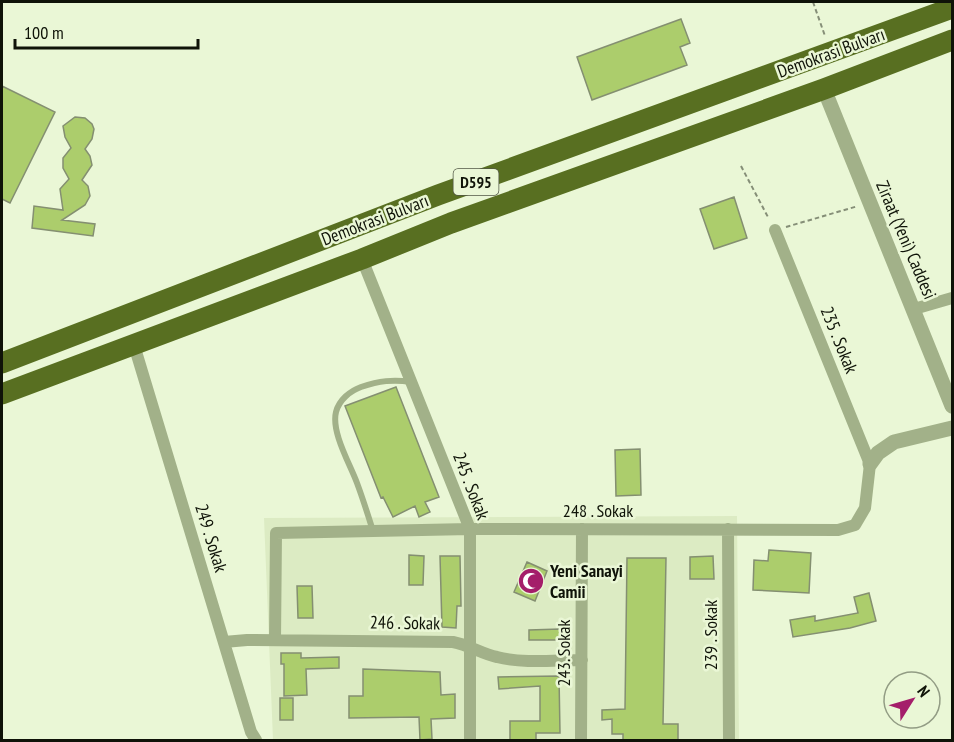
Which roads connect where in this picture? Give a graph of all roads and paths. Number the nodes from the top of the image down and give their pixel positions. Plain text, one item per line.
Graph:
1 (813, 2) edge
2 (952, 8) edge
3 (952, 40) edge
4 (831, 53) junction
5 (824, 89) junction
6 (741, 166) dead end
7 (869, 202) junction
8 (775, 230) junction
9 (362, 259) junction
10 (952, 298) edge
11 (914, 309) junction
12 (134, 345) junction
13 (2, 363) edge
14 (412, 382) junction
15 (2, 394) edge
16 (952, 406) edge
17 (952, 428) edge
18 (870, 464) junction
19 (470, 529) junction
20 (582, 529) junction
21 (728, 530) junction
22 (373, 531) junction
23 (275, 640) junction
24 (224, 642) junction
25 (470, 646) junction
26 (582, 660) junction
27 (256, 741) edge
28 (470, 741) edge
29 (582, 741) edge
30 (729, 741) edge

1 - 4 path
2 - 4 highway, Demokrasi Bulvarı / D595
3 - 5 highway, Demokrasi Bulvarı / D595
4 - 13 highway, Demokrasi Bulvarı / D595
5 - 7 street, Ziraat (Yeni) Caddesi
5 - 9 highway, Demokrasi Bulvarı / D595
6 - 8 path
7 - 8 path
7 - 11 street, Ziraat (Yeni) Caddesi
8 - 18 street, 235 . Sokak
9 - 12 highway, Demokrasi Bulvarı / D595
9 - 14 street, 245 . Sokak
10 - 11 street
11 - 16 street, Ziraat (Yeni) Caddesi
12 - 15 highway, Demokrasi Bulvarı / D595
12 - 24 street, 249 . Sokak
14 - 19 street, 245 . Sokak
14 - 22 lane
17 - 18 street
18 - 21 street, 248 . Sokak
19 - 20 street, 248 . Sokak
19 - 22 street, 248 . Sokak
19 - 25 street, 245 . Sokak
20 - 21 street, 248 . Sokak
20 - 26 street, 243. Sokak
21 - 30 street, 239 . Sokak
22 - 23 street, 248 . Sokak
23 - 24 street, 246 . Sokak
23 - 25 street, 246 . Sokak
24 - 27 street, 249 . Sokak
25 - 26 street, 246 . Sokak
25 - 28 street, 245 . Sokak
26 - 29 street, 243. Sokak

